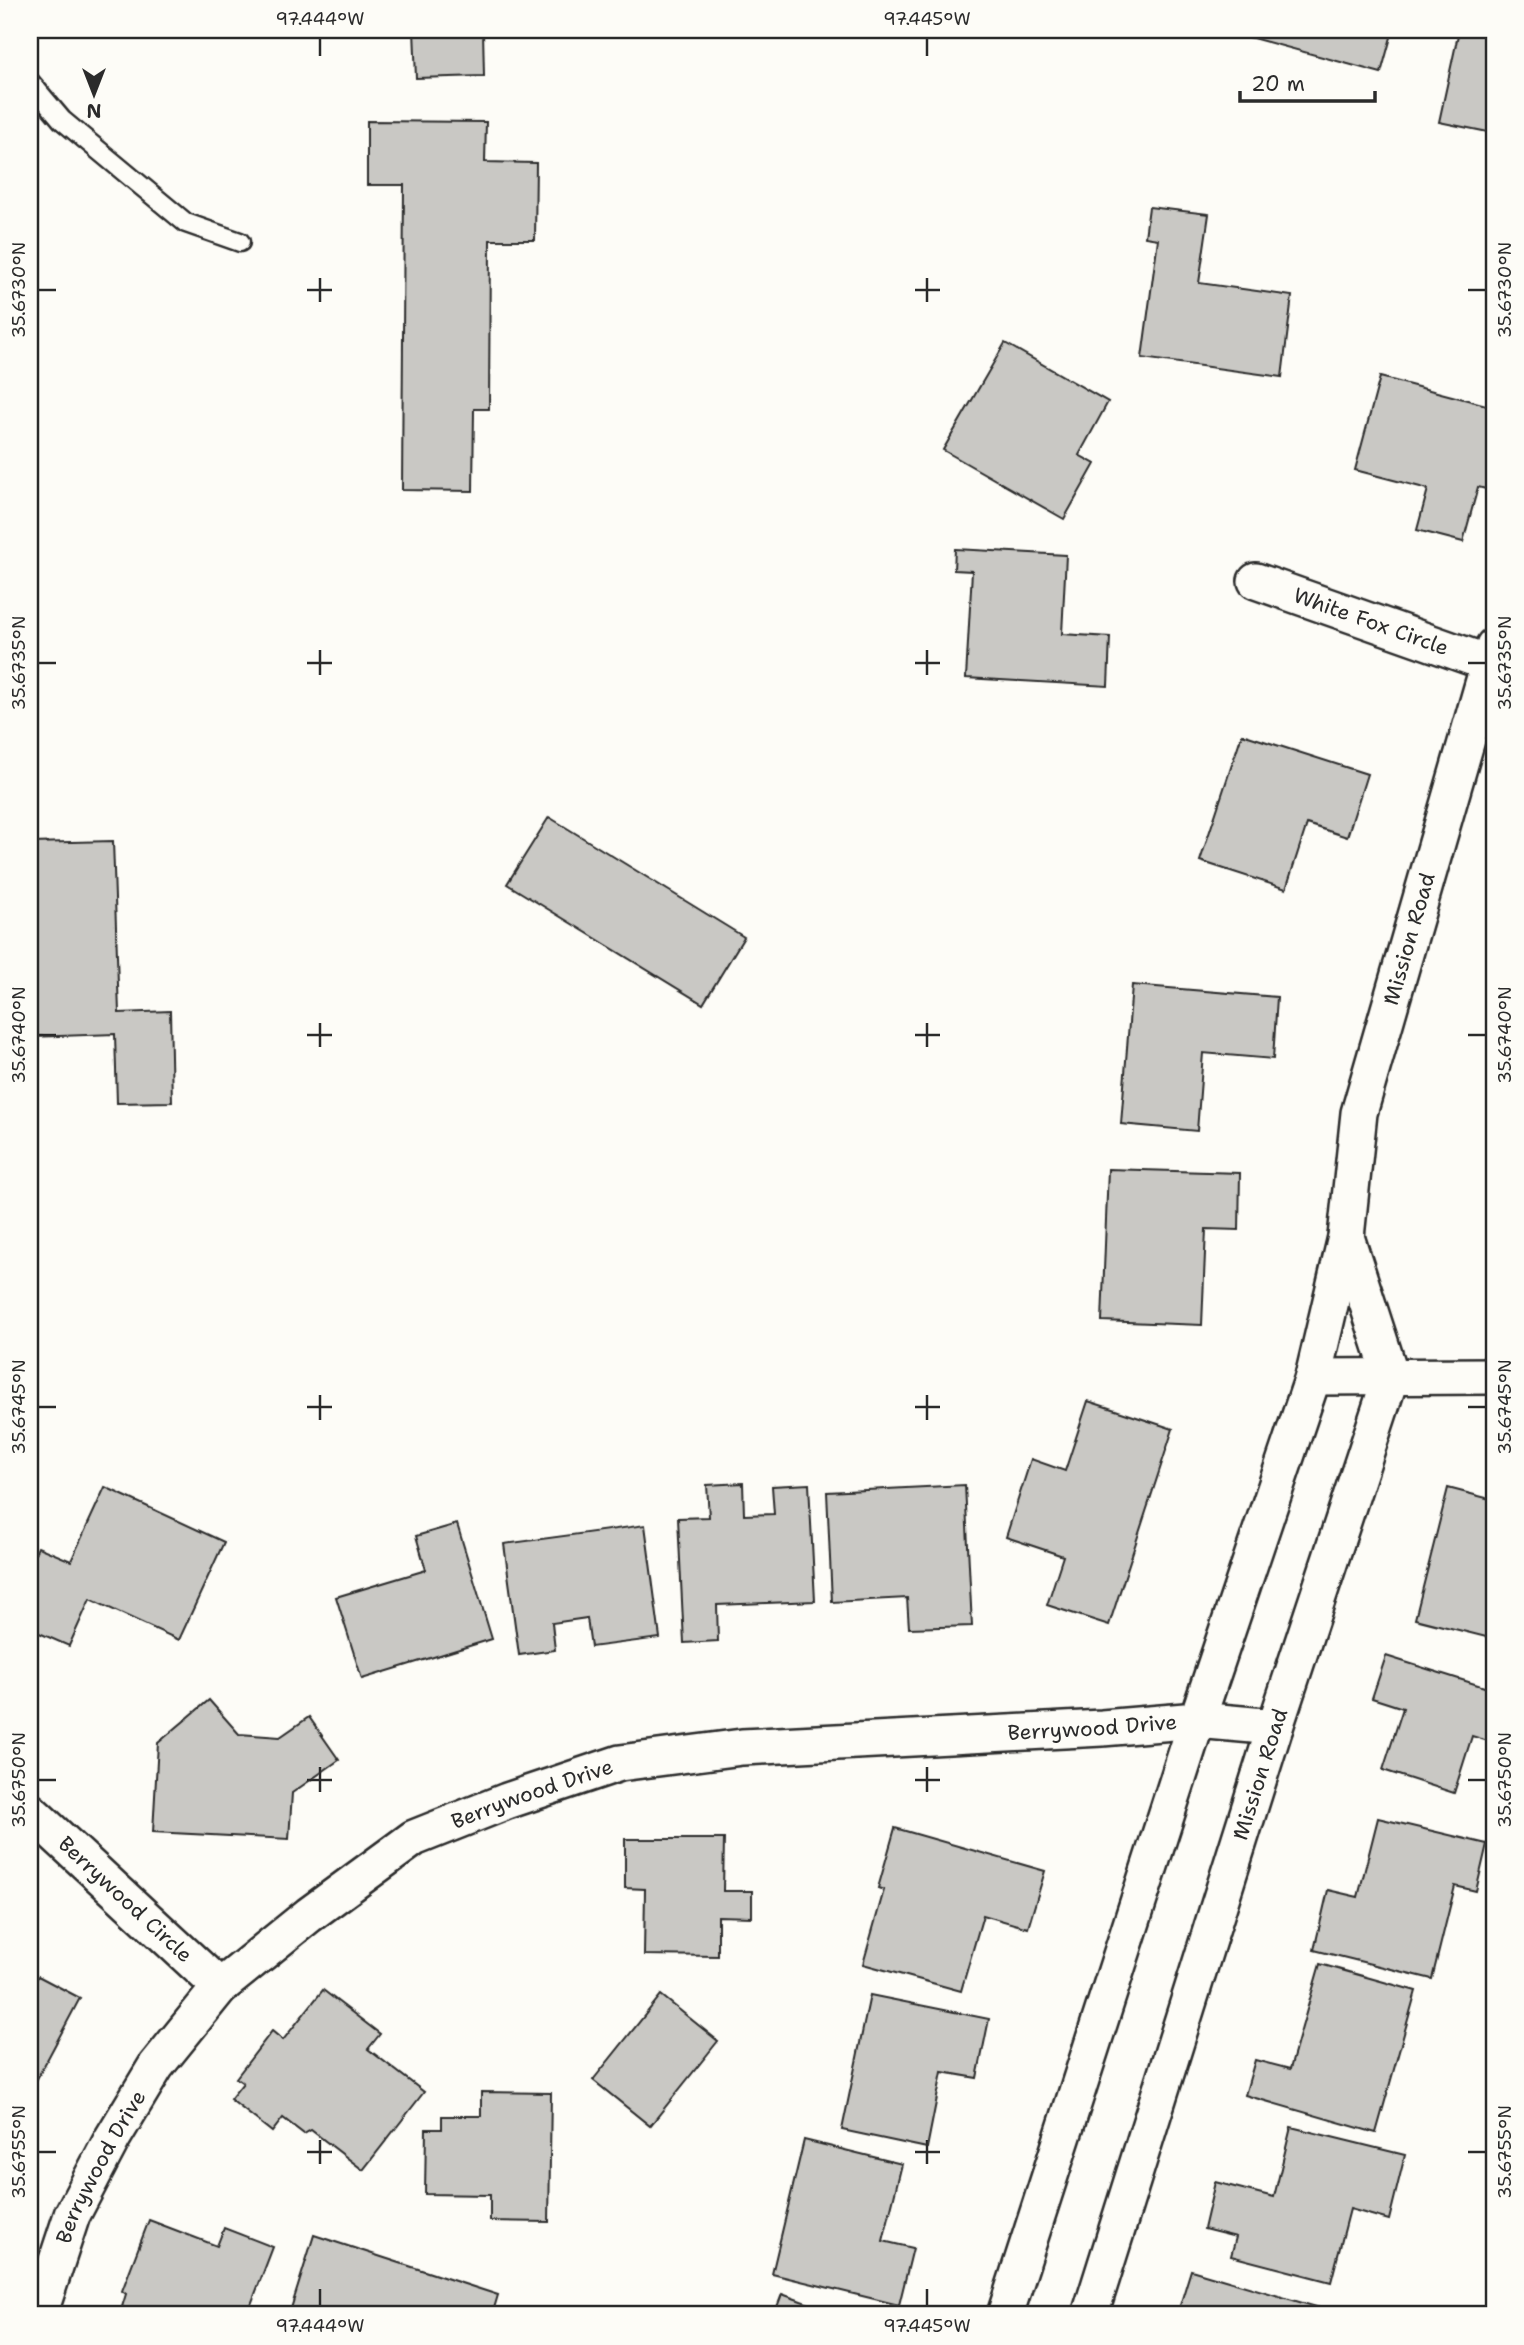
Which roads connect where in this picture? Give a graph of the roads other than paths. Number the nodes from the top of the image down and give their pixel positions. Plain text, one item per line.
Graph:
1 (30, 82) edge
2 (240, 242) dead end
3 (1255, 581) dead end
4 (1491, 654) edge
5 (1346, 1237) junction
6 (1391, 1376) junction
7 (1494, 1376) edge
8 (1313, 1377) junction
9 (1197, 1720) junction
10 (1275, 1727) junction
11 (30, 1811) edge
12 (220, 1987) junction
13 (39, 2315) edge
14 (1005, 2315) edge
15 (1090, 2315) edge

1 - 2 lane
3 - 4 street, White Fox Circle
4 - 5 street, Mission Road
5 - 6 street, Mission Road
5 - 8 street, Mission Road
6 - 7 street
6 - 8 street
6 - 10 street, Mission Road
8 - 9 street, Mission Road
9 - 10 street, Berrywood Drive
9 - 12 street, Berrywood Drive
9 - 14 street, Mission Road
10 - 15 street, Mission Road
11 - 12 street, Berrywood Circle
12 - 13 street, Berrywood Drive

